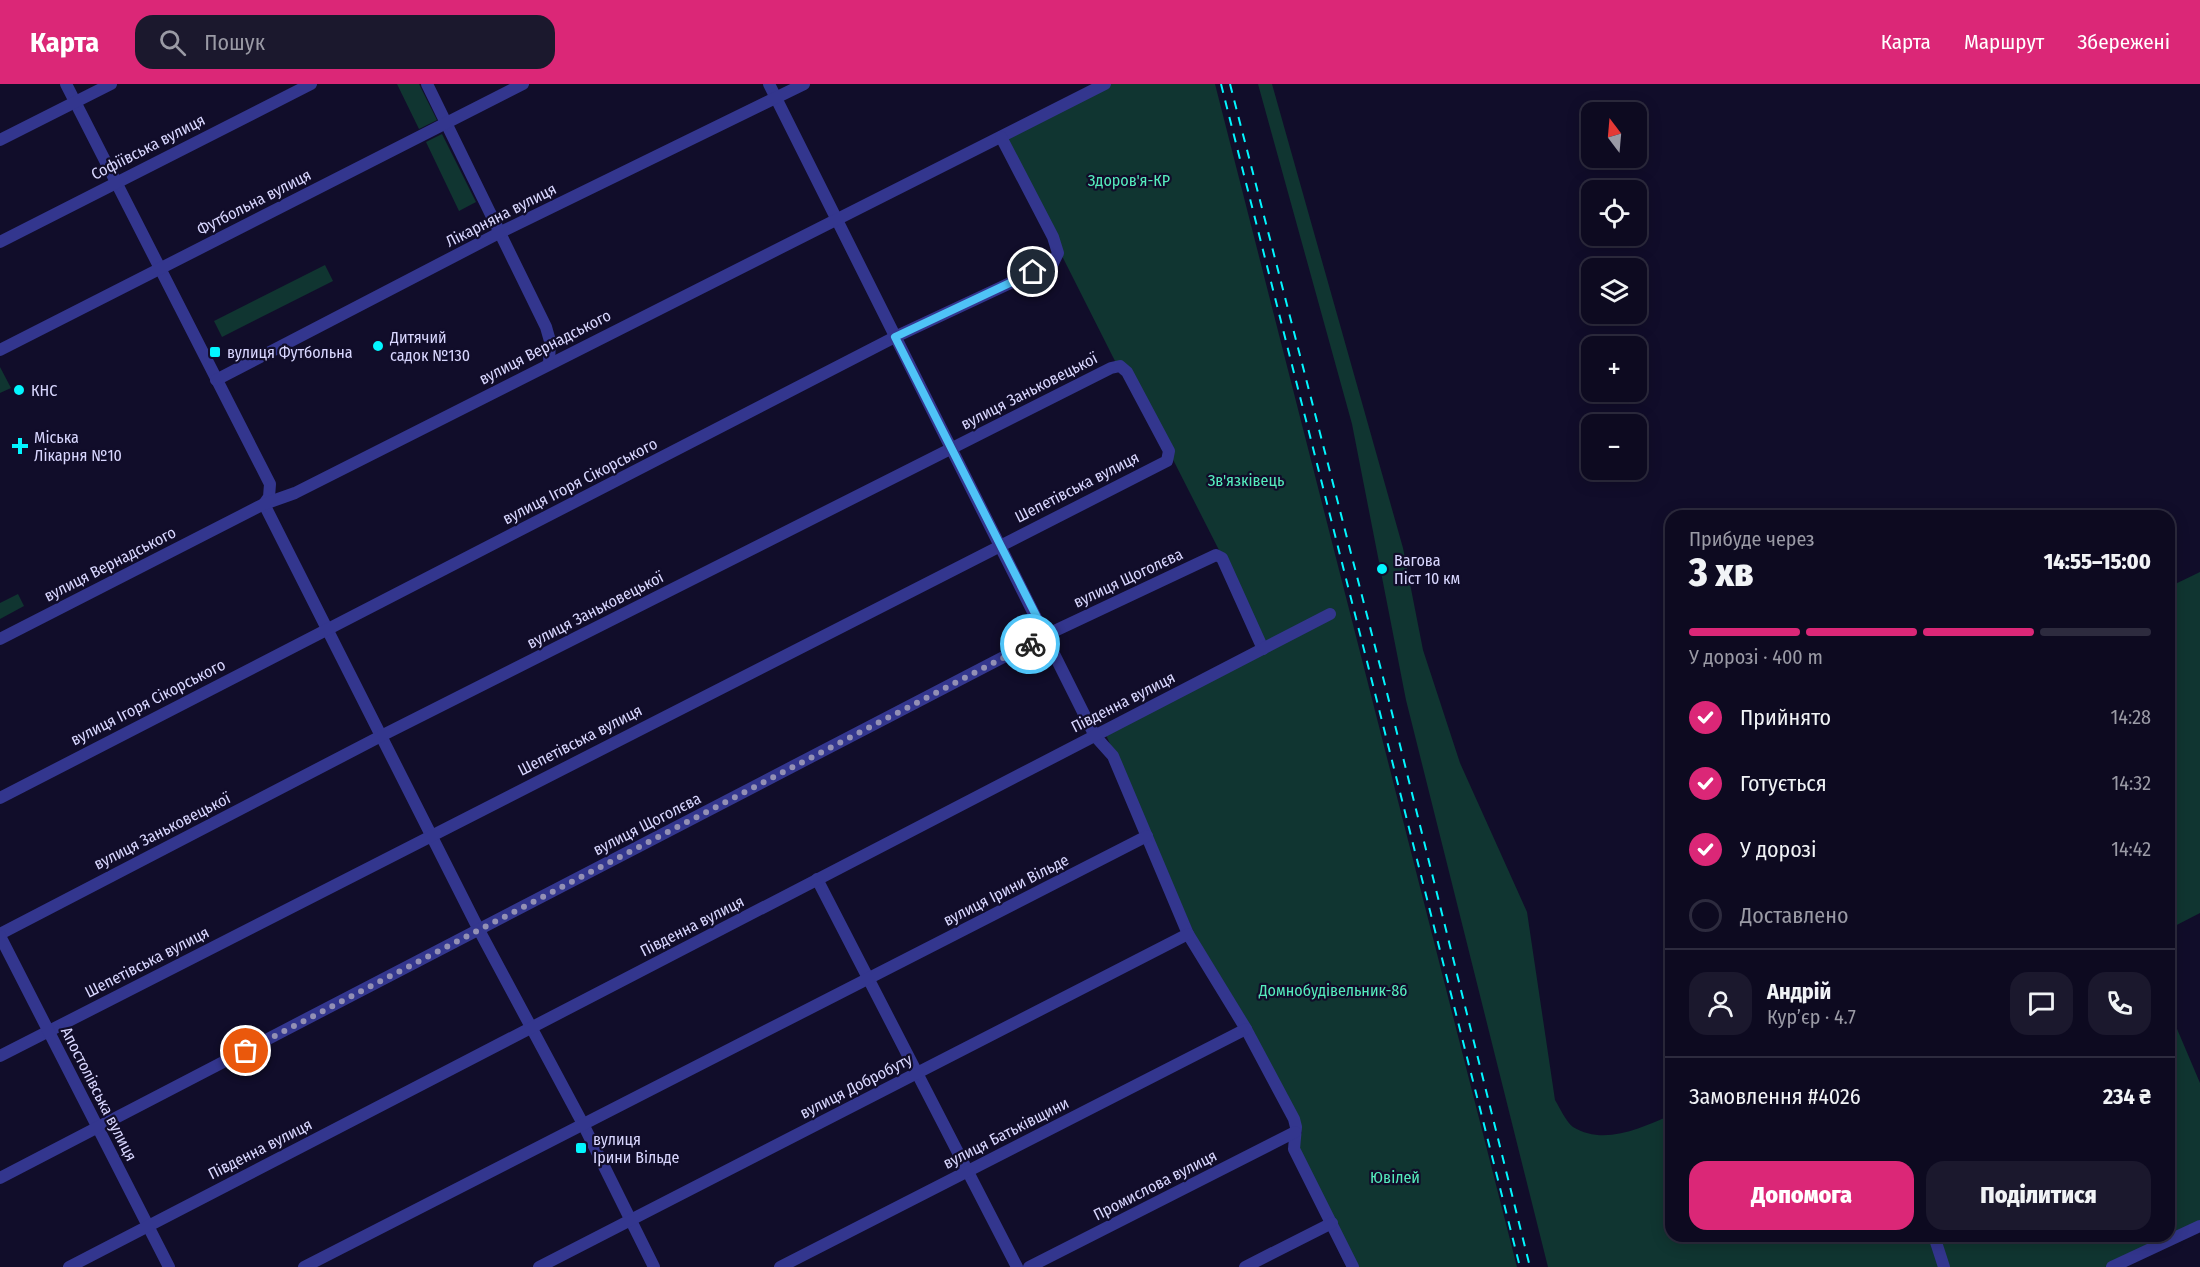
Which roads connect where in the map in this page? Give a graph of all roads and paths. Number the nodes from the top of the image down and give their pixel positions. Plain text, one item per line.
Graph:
1 (66, 84) edge
2 (111, 84) edge
3 (311, 84) edge
4 (427, 84) edge
5 (522, 84) edge
6 (769, 84) edge
7 (804, 84) edge
8 (1105, 84) edge
9 (776, 98) junction
10 (75, 102) junction
11 (445, 123) junction
12 (1001, 136) junction
13 (0, 140) edge
14 (116, 182) junction
15 (835, 218) junction
16 (500, 233) junction
17 (0, 242) edge
18 (160, 268) junction
19 (895, 337) junction
20 (0, 350) edge
21 (549, 364) junction
22 (216, 380) junction
23 (953, 448) junction
24 (1169, 451) joint
25 (264, 504) junction
26 (1000, 544) junction
27 (1330, 614) dead end
28 (328, 627) junction
29 (1046, 635) junction
30 (0, 639) edge
31 (1263, 649) junction
32 (383, 735) junction
33 (1095, 736) junction
34 (0, 798) edge
35 (432, 834) junction
36 (1147, 836) junction
37 (818, 879) junction
38 (479, 930) junction
39 (1188, 934) junction
40 (0, 935) edge
41 (869, 978) junction
42 (531, 1028) junction
43 (1246, 1029) junction
44 (49, 1031) junction
45 (0, 1056) edge
46 (918, 1073) junction
47 (583, 1124) junction
48 (98, 1128) junction
49 (1295, 1132) junction
50 (969, 1170) junction
51 (0, 1178) edge
52 (631, 1220) junction
53 (1332, 1223) junction
54 (148, 1226) junction
55 (2200, 1226) edge
56 (2175, 1238) edge
57 (1936, 1242) edge
58 (2166, 1242) edge
59 (69, 1267) edge
60 (170, 1267) edge
61 (303, 1267) edge
62 (539, 1267) edge
63 (654, 1267) edge
64 (780, 1267) edge
65 (1017, 1267) edge
66 (1029, 1267) edge
67 (1245, 1267) edge
68 (1353, 1267) edge
69 (1944, 1267) edge
70 (2112, 1267) edge

1 - 10 street
2 - 10 street
3 - 14 street, Софіївська вулиця
4 - 11 street
5 - 11 street, Футбольна вулиця
6 - 9 street
7 - 9 street, Лікарняна вулиця
8 - 12 street, вулиця Вернадського
9 - 15 street
9 - 16 street, Лікарняна вулиця
10 - 13 street
10 - 14 street
11 - 16 street
11 - 18 street, Футбольна вулиця
12 - 15 street, вулиця Вернадського
12 - 19 street, вулиця Ігоря Сікорського
14 - 17 street, Софіївська вулиця
14 - 18 street
15 - 19 street
15 - 21 street, вулиця Вернадського
16 - 21 street
16 - 22 street, Лікарняна вулиця
18 - 20 street, Футбольна вулиця
18 - 22 street
19 - 23 street
19 - 28 street, вулиця Ігоря Сікорського
21 - 25 street, вулиця Вернадського
22 - 25 street
23 - 24 street, вулиця Заньковецької
23 - 26 street
23 - 32 street, вулиця Заньковецької
24 - 26 street, Шепетівська вулиця
25 - 28 street
25 - 30 street, вулиця Вернадського
26 - 29 street
26 - 35 street, Шепетівська вулиця
27 - 31 street, Південна вулиця
28 - 32 street
28 - 34 street, вулиця Ігоря Сікорського
29 - 31 street, вулиця Щоголєва
29 - 33 street
29 - 38 street, вулиця Щоголєва
31 - 33 street, Південна вулиця
32 - 35 street
32 - 40 street, вулиця Заньковецької
33 - 36 street
33 - 37 street, Південна вулиця
35 - 38 street
35 - 44 street, Шепетівська вулиця
36 - 39 street
36 - 41 street, вулиця Ірини Вільде
37 - 41 street
37 - 42 street, Південна вулиця
38 - 42 street
38 - 48 street, вулиця Щоголєва
39 - 43 street
39 - 46 street, вулиця Добробуту
40 - 44 street, Апостолівська вулиця
41 - 46 street
41 - 47 street, вулиця Ірини Вільде
42 - 47 street
42 - 54 street, Південна вулиця
43 - 49 street
43 - 50 street, вулиця Батьківщини
44 - 45 street, Шепетівська вулиця
44 - 48 street, Апостолівська вулиця
46 - 50 street
46 - 52 street, вулиця Добробуту
47 - 52 street
47 - 61 street, вулиця Ірини Вільде
48 - 51 street, вулиця Щоголєва
48 - 54 street, Апостолівська вулиця
49 - 53 street
49 - 66 street, Промислова вулиця
50 - 64 street, вулиця Батьківщини
50 - 65 street
52 - 62 street, вулиця Добробуту
52 - 63 street
53 - 67 street
53 - 68 street
54 - 59 street, Південна вулиця
54 - 60 street, Апостолівська вулиця
55 - 56 street
57 - 69 street
58 - 70 street

